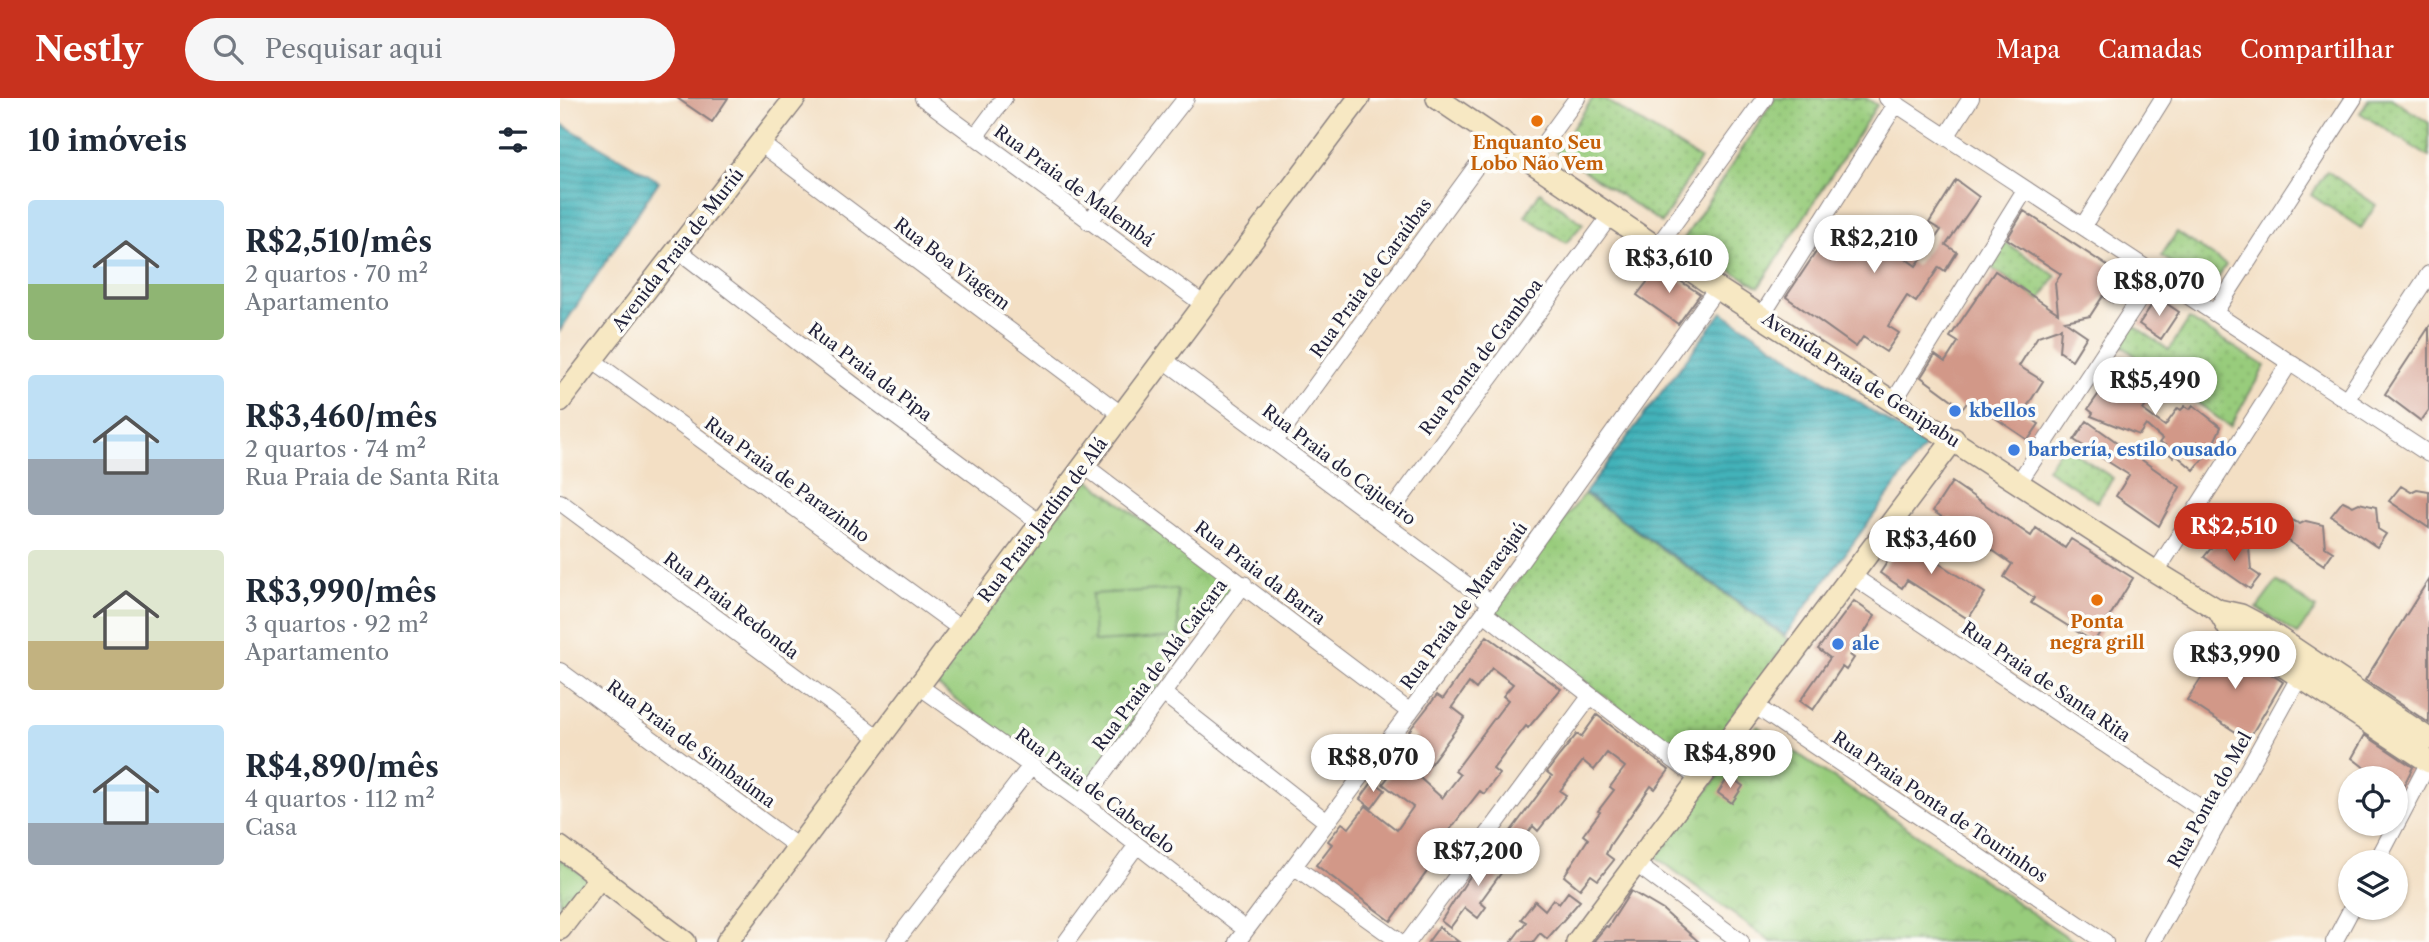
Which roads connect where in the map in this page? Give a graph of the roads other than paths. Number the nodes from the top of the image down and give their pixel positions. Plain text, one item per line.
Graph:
1 (795, 98) edge
2 (923, 98) edge
3 (1004, 98) edge
4 (1186, 98) edge
5 (1359, 98) edge
6 (1437, 98) edge
7 (1577, 98) edge
8 (1765, 98) edge
9 (1971, 98) edge
10 (2164, 98) edge
11 (2354, 98) edge
12 (1891, 101) edge
13 (1945, 137) junction
14 (975, 138) junction
15 (1497, 138) junction
16 (760, 143) junction
17 (1531, 161) junction
18 (2025, 190) junction
19 (1610, 216) junction
20 (1089, 222) junction
21 (2083, 226) junction
22 (1657, 247) junction
23 (678, 250) junction
24 (2157, 274) junction
25 (2429, 274) edge
26 (1717, 288) junction
27 (1203, 304) junction
28 (2215, 312) junction
29 (1761, 317) junction
30 (1163, 359) junction
31 (592, 360) junction
32 (2290, 362) junction
33 (2346, 400) junction
34 (560, 401) edge
35 (1894, 401) junction
36 (1122, 415) junction
37 (1954, 439) junction
38 (1275, 441) junction
39 (2429, 454) edge
40 (1085, 466) junction
41 (2019, 482) junction
42 (560, 502) edge
43 (1383, 522) junction
44 (1040, 523) junction
45 (2155, 572) junction
46 (1851, 575) junction
47 (1244, 584) junction
48 (1487, 608) junction
49 (2218, 610) junction
50 (961, 629) junction
51 (2301, 676) junction
52 (563, 681) edge
53 (919, 686) junction
54 (1164, 694) junction
55 (1589, 698) junction
56 (1754, 705) junction
57 (1410, 712) junction
58 (880, 739) junction
59 (2429, 739) edge
60 (2429, 762) edge
61 (1030, 766) junction
62 (1697, 778) junction
63 (1082, 802) junction
64 (2220, 821) junction
65 (1327, 822) junction
66 (1137, 845) junction
67 (560, 847) edge
68 (799, 848) junction
69 (2383, 850) edge
70 (1634, 863) junction
71 (1295, 867) junction
72 (600, 877) junction
73 (2346, 920) edge
74 (560, 929) edge
75 (1241, 936) edge
76 (685, 942) edge
77 (727, 942) edge
78 (895, 942) edge
79 (1066, 942) edge
80 (1400, 942) edge
81 (1408, 942) edge
82 (1577, 942) edge
83 (1741, 942) edge
84 (2105, 942) edge
85 (2152, 942) edge
86 (2334, 942) edge

1 - 16 main road, Avenida Praia de Muriú
2 - 14 street, Rua Praia de Malembá
3 - 14 street
4 - 20 street
5 - 27 main road, Rua Praia Jardim de Alá
6 - 15 main road, Avenida Praia de Genipabu
7 - 17 street
8 - 22 street
9 - 13 street
10 - 21 street
11 - 28 street
12 - 13 street
12 - 29 street
13 - 18 street
14 - 20 street, Rua Praia de Malembá
15 - 17 main road, Avenida Praia de Genipabu
15 - 38 street, Rua Praia de Caraúbas
16 - 23 main road, Avenida Praia de Muriú
16 - 36 street, Rua Boa Viagem
17 - 19 main road, Avenida Praia de Genipabu
18 - 21 street
18 - 35 street
19 - 22 main road, Avenida Praia de Genipabu
19 - 43 street, Rua Ponta de Gamboa
20 - 27 street, Rua Praia de Malembá
21 - 24 street
22 - 26 main road, Avenida Praia de Genipabu
23 - 31 main road, Avenida Praia de Muriú
23 - 44 street, Rua Praia da Pipa
24 - 28 street
24 - 41 street
25 - 33 street
26 - 29 main road, Avenida Praia de Genipabu
26 - 48 street, Rua Praia de Maracajaú
27 - 30 main road, Rua Praia Jardim de Alá
28 - 32 street
29 - 35 main road, Avenida Praia de Genipabu
30 - 36 main road, Rua Praia Jardim de Alá
30 - 38 street, Rua Praia do Cajueiro
31 - 34 main road, Avenida Praia de Muriú
31 - 50 street, Rua Praia de Parazinho
32 - 33 street
32 - 45 street
33 - 39 street
35 - 37 main road, Avenida Praia de Genipabu
36 - 40 main road, Rua Praia Jardim de Alá
37 - 41 main road, Avenida Praia de Genipabu
37 - 46 main road
38 - 43 street, Rua Praia do Cajueiro
40 - 44 main road, Rua Praia Jardim de Alá
40 - 47 street, Rua Praia da Barra
41 - 45 main road, Avenida Praia de Genipabu
42 - 58 street, Rua Praia Redonda
43 - 48 street, Rua Praia do Cajueiro
44 - 50 main road, Rua Praia Jardim de Alá
45 - 49 main road, Avenida Praia de Genipabu
46 - 56 main road
46 - 64 street, Rua Praia de Santa Rita
47 - 54 street, Rua Praia de Alá Caiçara
47 - 57 street, Rua Praia da Barra
48 - 55 street, Rua Praia do Cajueiro
48 - 57 street, Rua Praia de Maracajaú
49 - 51 main road, Avenida Praia de Genipabu
49 - 59 main road, Avenida Praia de Genipabu
50 - 53 main road, Rua Praia Jardim de Alá
51 - 60 main road, Avenida Praia de Genipabu
51 - 64 street, Rua Ponta do Mel
52 - 68 street, Rua Praia de Simbaúma
53 - 58 main road, Rua Praia Jardim de Alá
53 - 61 street, Rua Praia de Cabedelo
54 - 63 street, Rua Praia de Alá Caiçara
54 - 65 street
55 - 62 street, Rua Praia do Cajueiro
55 - 81 street
56 - 62 main road
56 - 84 street, Rua Praia Ponta de Tourinhos
57 - 65 street, Rua Praia de Maracajaú
58 - 68 main road, Rua Praia Jardim de Alá
60 - 69 street
61 - 63 street, Rua Praia de Cabedelo
61 - 78 street
62 - 70 main road
63 - 66 street, Rua Praia de Cabedelo
64 - 85 street, Rua Ponta do Mel
65 - 71 street, Rua Praia de Maracajaú
66 - 75 street, Rua Praia de Cabedelo
66 - 79 street
67 - 72 main road
68 - 77 main road, Rua Praia Jardim de Alá
70 - 82 main road
70 - 83 street
71 - 75 street, Rua Praia de Maracajaú
71 - 80 street
72 - 74 main road
72 - 76 main road
73 - 86 street

